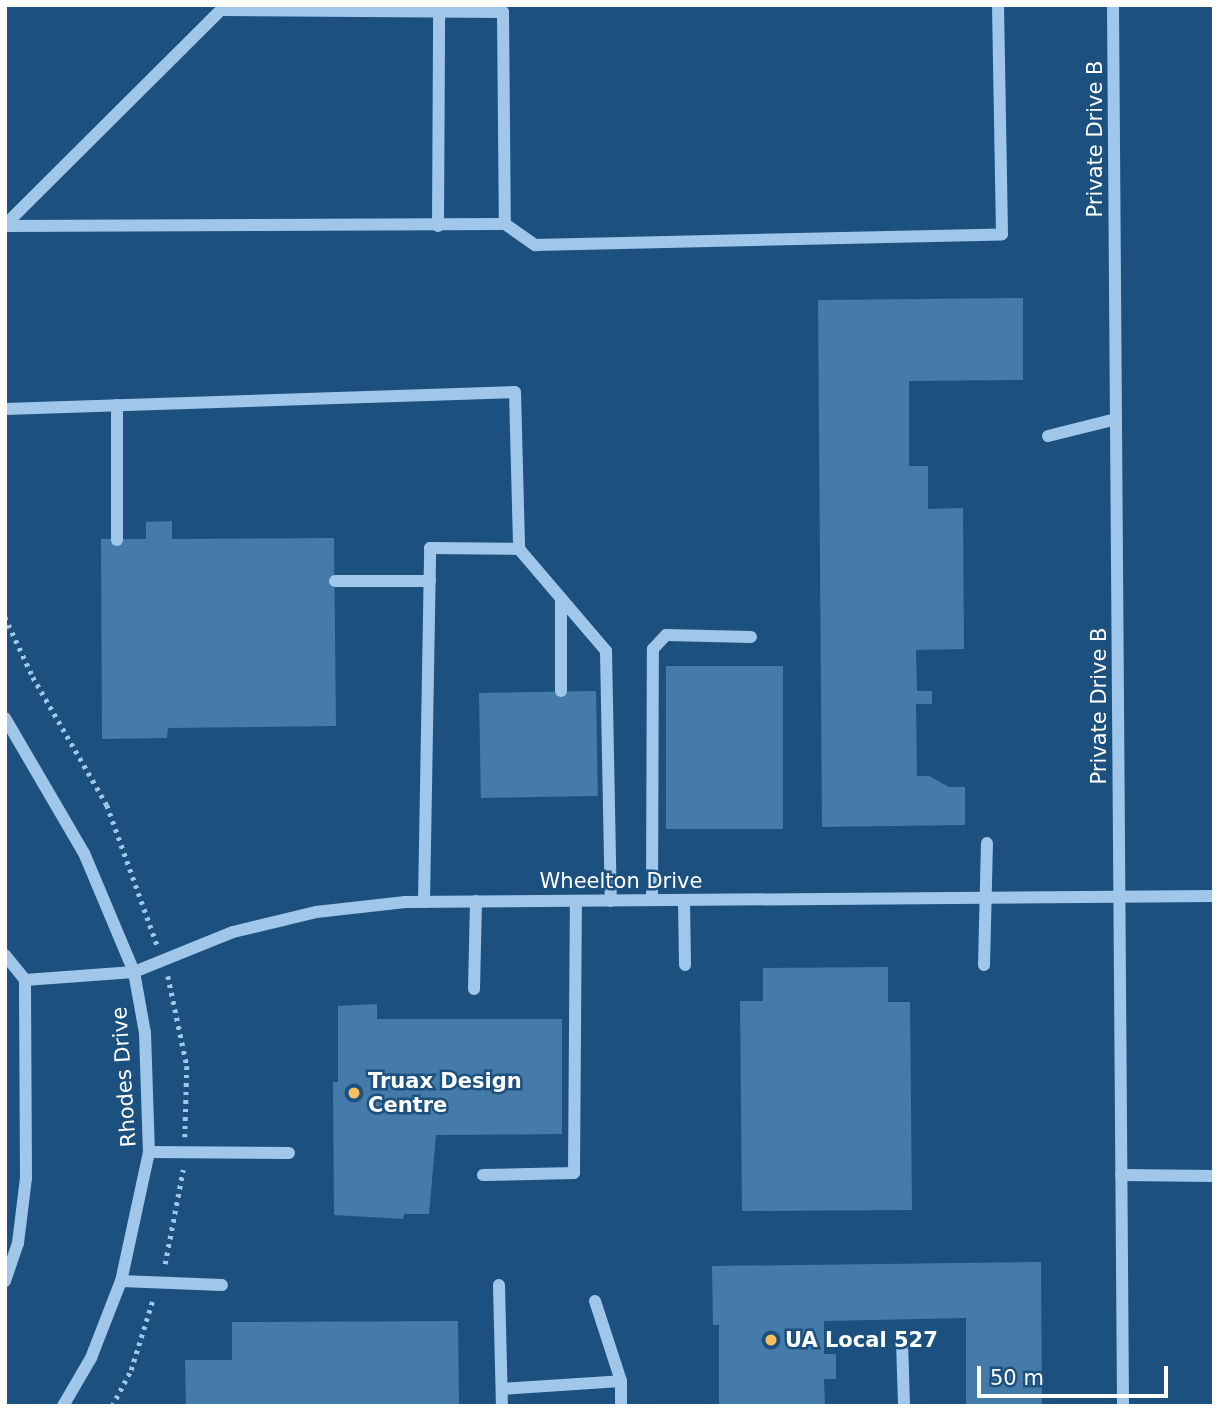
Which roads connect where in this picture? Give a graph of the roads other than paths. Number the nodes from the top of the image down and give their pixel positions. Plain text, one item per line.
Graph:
1 (998, 5) edge
2 (1113, 5) edge
3 (439, 10) junction
4 (505, 224) junction
5 (5, 226) edge
6 (438, 226) junction
7 (117, 405) junction
8 (5, 409) edge
9 (1116, 419) junction
10 (1048, 436) dead end
11 (117, 540) dead end
12 (519, 550) junction
13 (335, 581) dead end
14 (430, 581) junction
15 (561, 599) junction
16 (751, 637) dead end
17 (561, 691) dead end
18 (5, 718) edge
19 (11, 739) edge
20 (987, 843) dead end
21 (1214, 896) edge
22 (983, 897) junction
23 (1119, 897) junction
24 (652, 900) junction
25 (684, 900) junction
26 (476, 901) junction
27 (576, 901) junction
28 (611, 901) junction
29 (424, 902) junction
30 (5, 955) edge
31 (685, 965) dead end
32 (984, 965) dead end
33 (134, 972) junction
34 (25, 980) junction
35 (474, 989) dead end
36 (149, 1153) junction
37 (289, 1153) dead end
38 (482, 1175) dead end
39 (1121, 1175) junction
40 (1214, 1176) edge
41 (5, 1281) edge
42 (121, 1281) junction
43 (499, 1285) dead end
44 (222, 1286) dead end
45 (595, 1301) dead end
46 (902, 1341) dead end
47 (621, 1381) junction
48 (502, 1389) junction
49 (63, 1406) edge
50 (502, 1406) edge
51 (621, 1406) edge
52 (904, 1406) edge
53 (1123, 1406) edge

1 - 4 street
2 - 9 street, Private Drive B
3 - 4 street
3 - 5 street
3 - 6 street
4 - 6 street
5 - 6 street
7 - 8 street
7 - 11 street
7 - 12 street
9 - 10 street
9 - 23 street, Private Drive B
12 - 14 street
12 - 15 street
13 - 14 street
14 - 29 street
15 - 17 street
15 - 28 street
16 - 24 street
18 - 19 street, Rhodes Drive
19 - 33 street, Rhodes Drive
20 - 22 street
21 - 23 street, Wheelton Drive
22 - 23 street, Wheelton Drive
22 - 25 street, Wheelton Drive
22 - 32 street
23 - 39 street, Private Drive B
24 - 25 street, Wheelton Drive
24 - 28 street, Wheelton Drive
25 - 31 street
26 - 27 street, Wheelton Drive
26 - 29 street, Wheelton Drive
26 - 35 street
27 - 28 street, Wheelton Drive
27 - 38 street
29 - 33 street, Wheelton Drive
30 - 34 street
33 - 34 street, Wheelton Drive
33 - 36 street, Rhodes Drive
34 - 41 street
36 - 37 street
36 - 42 street, Rhodes Drive
39 - 40 street
39 - 53 street, Private Drive B
42 - 44 street
42 - 49 street, Rhodes Drive
43 - 48 street
45 - 47 street
46 - 52 street
47 - 48 street
47 - 51 street
48 - 50 street

